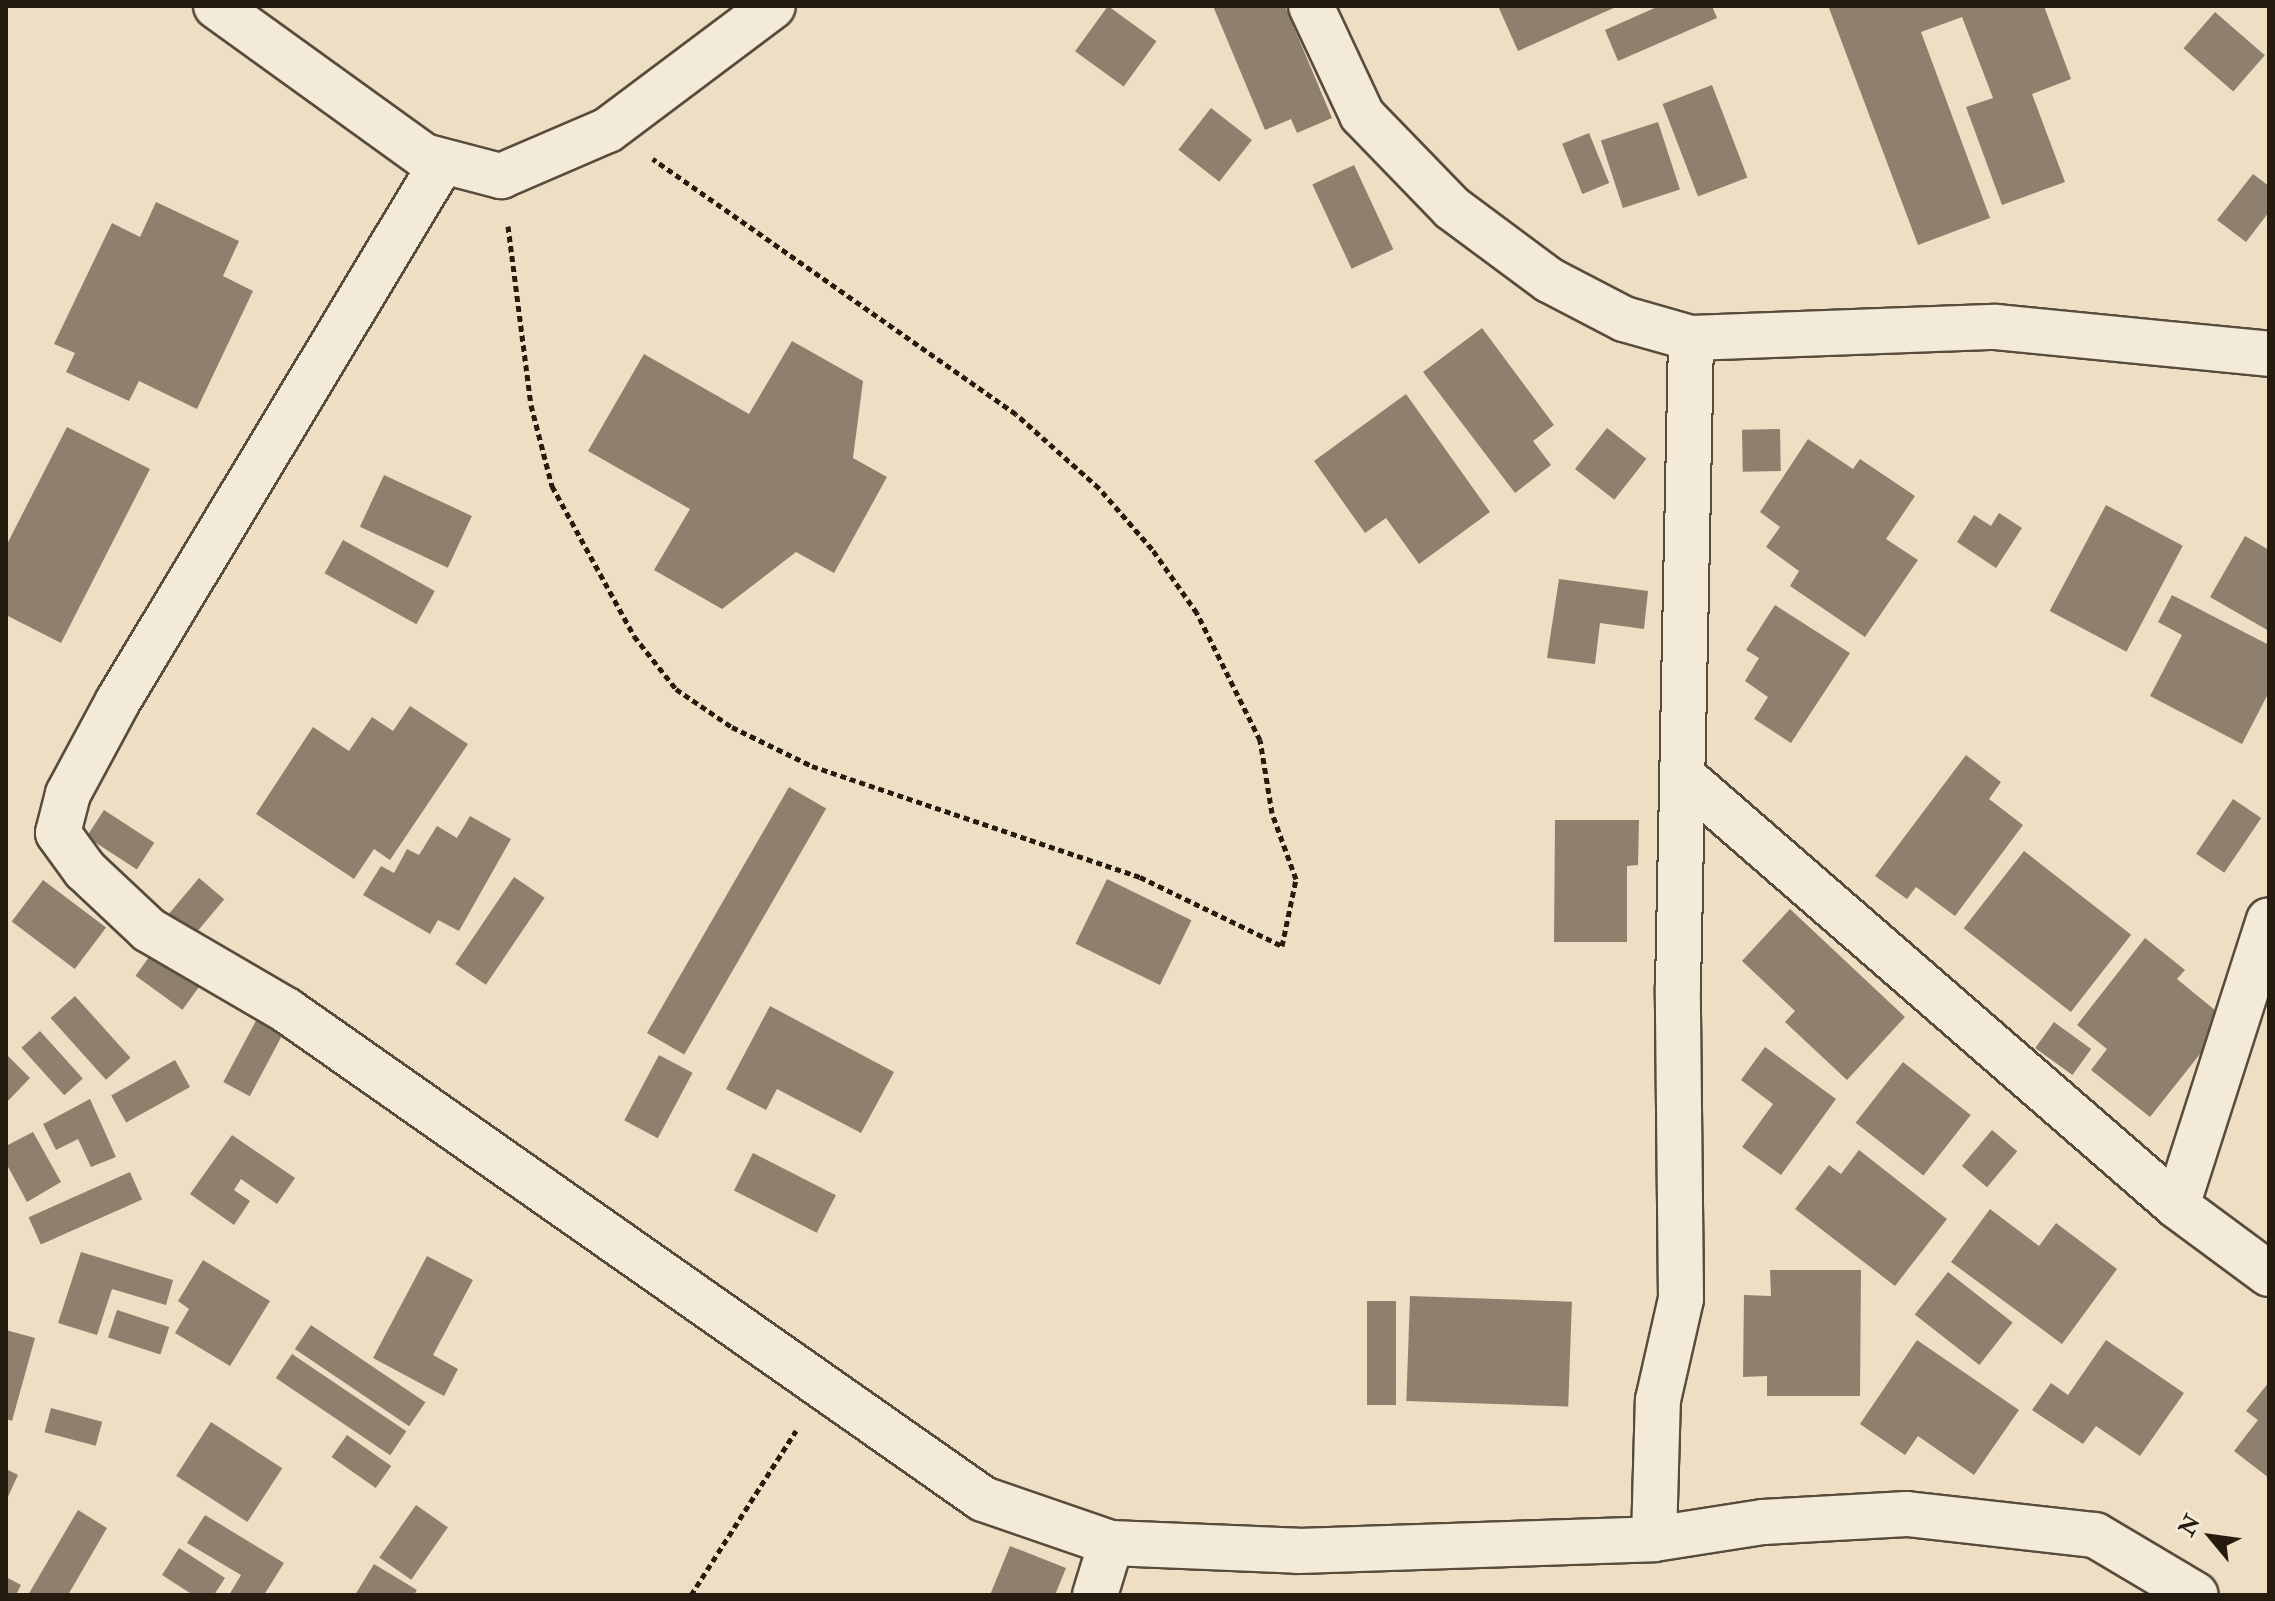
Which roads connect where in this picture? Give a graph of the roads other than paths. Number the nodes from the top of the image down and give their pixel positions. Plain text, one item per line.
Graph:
1 (216, 6) edge
2 (773, 6) edge
3 (1311, 6) edge
4 (441, 164) junction
5 (1691, 338) junction
6 (2269, 354) edge
7 (1686, 779) junction
8 (2269, 920) edge
9 (2177, 1206) junction
10 (2269, 1274) edge
11 (1654, 1539) junction
12 (1111, 1543) junction
13 (1095, 1595) edge
14 (2196, 1595) edge

1 - 4 street
2 - 4 street
3 - 5 street
4 - 12 street
5 - 6 street
5 - 7 street
7 - 9 street
7 - 11 street
8 - 9 street
9 - 10 street
11 - 12 street
11 - 14 street
12 - 13 street

